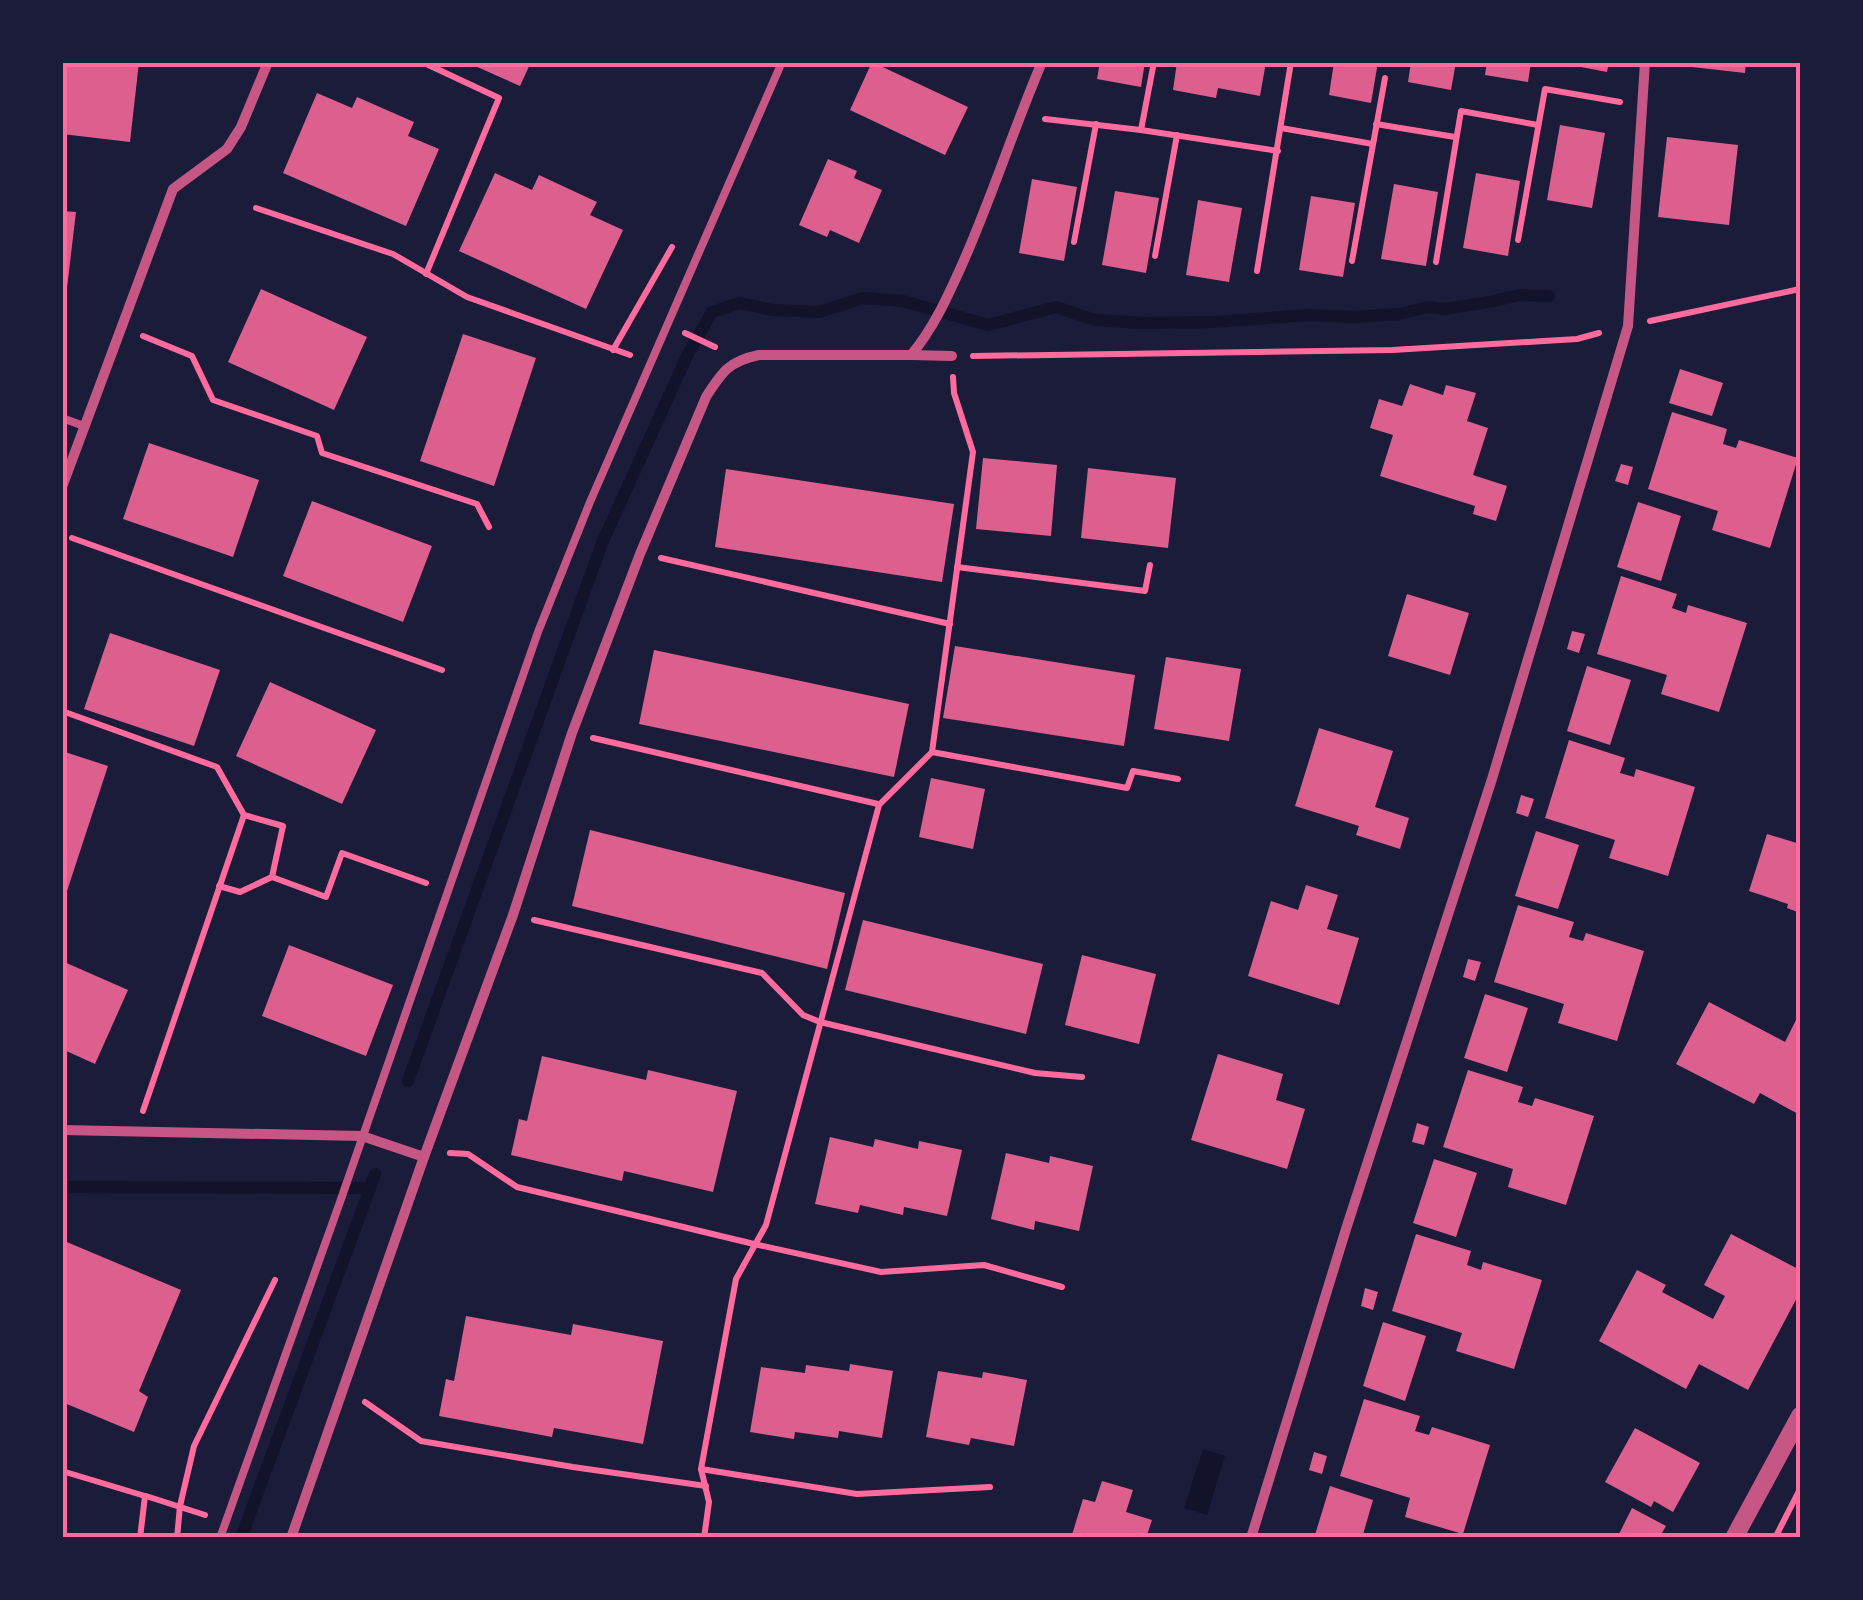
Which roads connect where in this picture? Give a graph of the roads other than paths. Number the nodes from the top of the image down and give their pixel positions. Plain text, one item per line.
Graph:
1 (268, 62) edge
2 (782, 62) edge
3 (1042, 62) edge
4 (1645, 62) edge
5 (911, 355) junction
6 (952, 356) road end
7 (62, 418) edge
8 (84, 426) junction
9 (62, 487) edge
10 (62, 1130) edge
11 (362, 1136) junction
12 (424, 1157) junction
13 (1800, 1416) edge
14 (220, 1538) edge
15 (291, 1538) edge
16 (1250, 1538) edge
17 (1734, 1538) edge

1 - 8 street
2 - 11 lane
3 - 5 street
4 - 16 street
5 - 6 street
5 - 12 street
7 - 8 lane
8 - 9 street
10 - 11 street
11 - 12 street
11 - 14 lane
12 - 15 street
13 - 17 street

